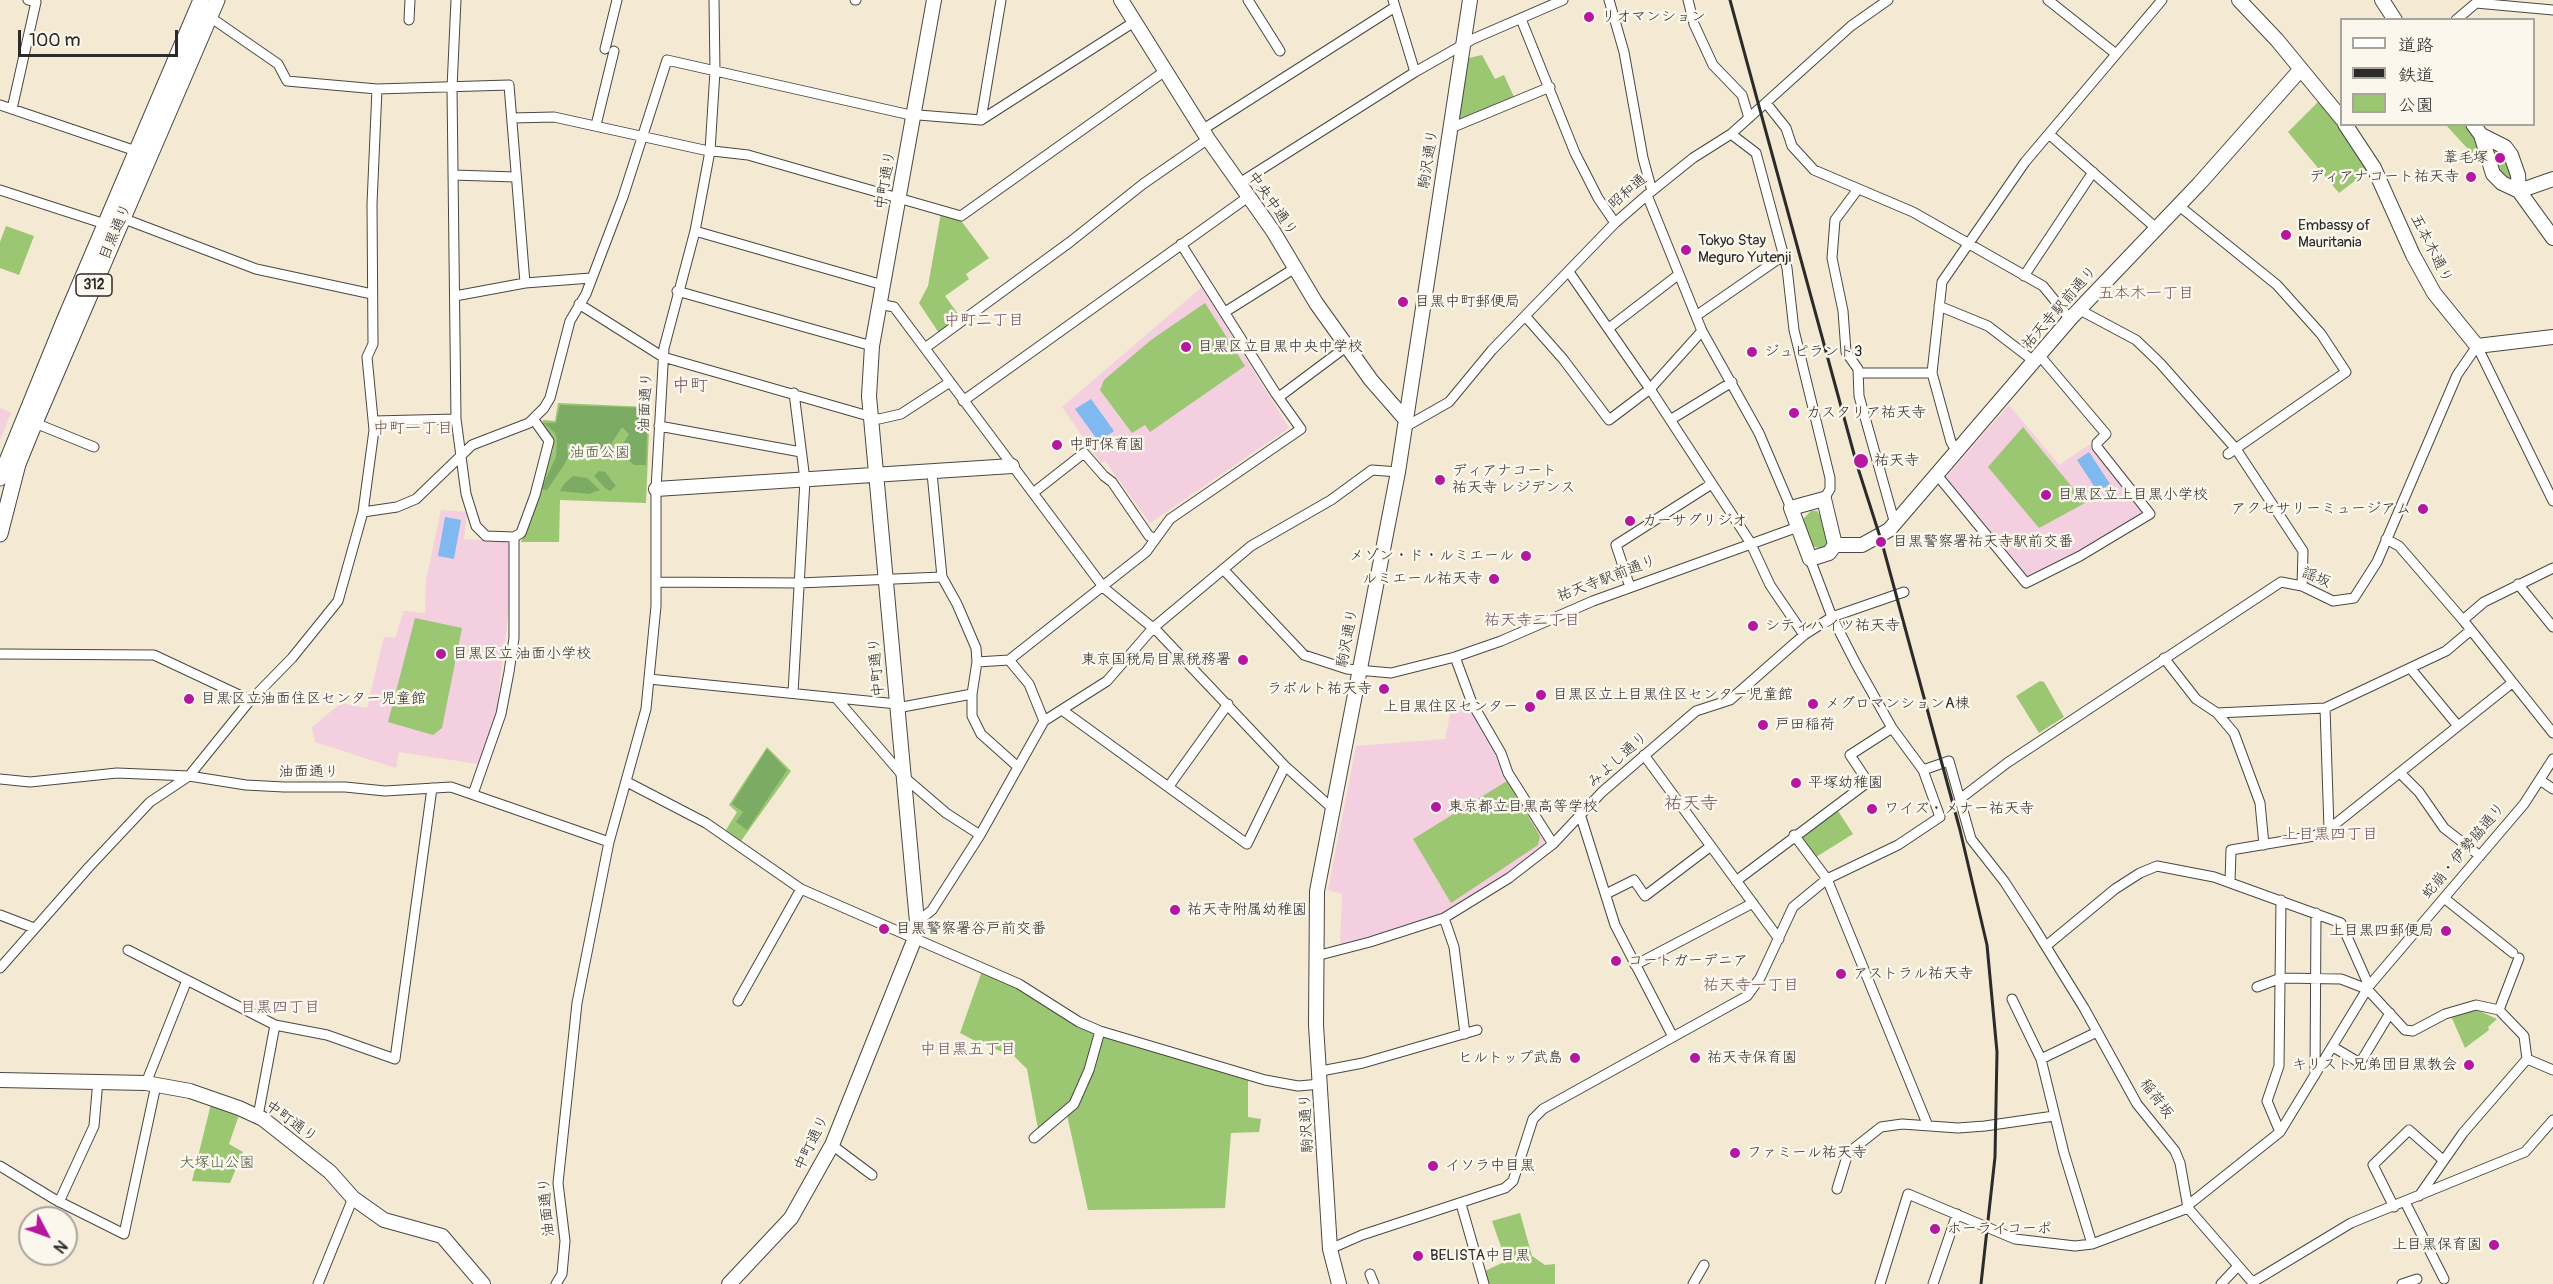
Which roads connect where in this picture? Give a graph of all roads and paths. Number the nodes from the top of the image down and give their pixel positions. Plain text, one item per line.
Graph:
1 (28, 0) edge
2 (201, 0) edge
3 (217, 0) edge
4 (410, 0) edge
5 (456, 0) edge
6 (617, 0) edge
7 (714, 0) edge
8 (934, 0) edge
9 (1001, 0) edge
10 (1121, 0) edge
11 (1248, 0) edge
12 (1470, 0) edge
13 (1563, 0) edge
14 (1609, 0) edge
15 (1688, 0) edge
16 (1888, 0) edge
17 (2048, 0) edge
18 (2162, 0) edge
19 (2239, 0) edge
20 (2382, 0) edge
21 (2476, 1) edge
22 (1394, 4) edge
23 (2553, 10) edge
24 (210, 17) junction
25 (1521, 18) junction
26 (2394, 18) edge
27 (2458, 18) edge
28 (409, 20) dead end
29 (1134, 22) junction
30 (1463, 44) junction
31 (1280, 51) dead end
32 (2115, 54) junction
33 (2301, 69) junction
34 (715, 71) junction
35 (1165, 71) junction
36 (1415, 72) junction
37 (1550, 87) junction
38 (452, 88) junction
39 (377, 89) junction
40 (1766, 103) junction
41 (0, 105) edge
42 (12, 109) junction
43 (2339, 112) edge
44 (913, 115) junction
45 (512, 118) junction
46 (1749, 118) junction
47 (981, 120) junction
48 (596, 125) junction
49 (2346, 126) edge
50 (1451, 128) junction
51 (2477, 130) edge
52 (1731, 134) junction
53 (2049, 134) junction
54 (1205, 135) junction
55 (640, 138) junction
56 (136, 151) junction
57 (710, 151) junction
58 (2093, 172) junction
59 (453, 175) junction
60 (516, 177) junction
61 (2553, 180) edge
62 (1238, 184) junction
63 (1858, 189) junction
64 (0, 190) edge
65 (2519, 191) junction
66 (1649, 193) junction
67 (1248, 197) junction
68 (900, 198) junction
69 (2178, 205) junction
70 (122, 218) junction
71 (1615, 223) junction
72 (105, 224) junction
73 (2156, 228) junction
74 (695, 231) junction
75 (2553, 238) edge
76 (1969, 243) junction
77 (1181, 244) junction
78 (1784, 255) junction
79 (1295, 268) junction
80 (1569, 272) junction
81 (1678, 275) junction
82 (2024, 276) junction
83 (591, 278) junction
84 (525, 283) junction
85 (883, 285) junction
86 (677, 291) junction
87 (372, 294) junction
88 (455, 296) junction
89 (579, 304) junction
90 (879, 304) junction
91 (1939, 306) junction
92 (1225, 312) junction
93 (2074, 314) junction
94 (1526, 316) junction
95 (1696, 316) junction
96 (1609, 328) junction
97 (1702, 331) junction
98 (2553, 337) edge
99 (872, 346) junction
100 (2478, 346) junction
101 (1346, 347) junction
102 (925, 348) junction
103 (663, 357) junction
104 (2038, 359) junction
105 (1858, 373) junction
106 (1932, 373) junction
107 (950, 382) junction
108 (1732, 382) junction
109 (1650, 389) junction
110 (794, 393) junction
111 (1279, 396) junction
112 (963, 401) junction
113 (869, 415) junction
114 (456, 419) junction
115 (534, 420) junction
116 (1670, 420) junction
117 (374, 421) junction
118 (35, 423) junction
119 (1406, 423) junction
120 (659, 426) junction
121 (94, 447) dead end
122 (2232, 451) junction
123 (801, 452) junction
124 (1957, 452) junction
125 (459, 456) junction
126 (1012, 466) junction
127 (1398, 472) junction
128 (932, 473) junction
129 (1937, 475) junction
130 (876, 476) junction
131 (0, 478) edge
132 (805, 480) junction
133 (1710, 485) junction
134 (656, 489) junction
135 (1033, 493) junction
136 (1824, 499) junction
137 (2553, 501) edge
138 (1791, 508) junction
139 (363, 512) junction
140 (1898, 520) junction
141 (1798, 527) junction
142 (0, 534) edge
143 (514, 537) junction
144 (1155, 538) junction
145 (2386, 539) junction
146 (1750, 542) junction
147 (1835, 545) junction
148 (1810, 559) junction
149 (1223, 568) junction
150 (2553, 568) edge
151 (942, 577) junction
152 (885, 580) junction
153 (656, 582) junction
154 (799, 583) junction
155 (2518, 584) junction
156 (1102, 586) junction
157 (2302, 586) junction
158 (1630, 587) junction
159 (1904, 592) dead end
160 (1832, 616) junction
161 (2463, 620) junction
162 (2553, 627) edge
163 (1153, 628) junction
164 (2471, 630) junction
165 (1804, 635) junction
166 (0, 654) edge
167 (1455, 657) junction
168 (2164, 658) junction
169 (1009, 660) junction
170 (977, 662) junction
171 (2411, 669) junction
172 (1359, 671) junction
173 (649, 679) junction
174 (2512, 683) junction
175 (793, 693) junction
176 (972, 694) junction
177 (836, 698) junction
178 (250, 700) junction
179 (1228, 704) junction
180 (897, 706) junction
181 (2325, 708) junction
182 (1062, 710) junction
183 (2217, 713) junction
184 (1044, 721) junction
185 (2458, 726) junction
186 (1892, 728) junction
187 (2553, 733) edge
188 (1644, 755) junction
189 (2553, 759) edge
190 (1285, 766) junction
191 (1018, 767) junction
192 (1923, 770) junction
193 (2400, 773) junction
194 (189, 776) junction
195 (904, 777) junction
196 (0, 779) edge
197 (2540, 780) junction
198 (627, 782) junction
199 (1169, 786) junction
200 (432, 788) junction
201 (2553, 789) edge
202 (473, 794) junction
203 (1960, 800) junction
204 (1332, 809) junction
205 (1581, 817) junction
206 (2329, 829) junction
207 (980, 835) junction
208 (1794, 835) junction
209 (609, 842) junction
210 (1553, 844) junction
211 (2264, 845) junction
212 (1711, 846) junction
213 (2480, 856) junction
214 (1827, 879) junction
215 (1736, 880) junction
216 (2230, 882) junction
217 (801, 889) junction
218 (1606, 894) junction
219 (2444, 898) junction
220 (2281, 900) junction
221 (1753, 903) junction
222 (2316, 913) junction
223 (0, 915) edge
224 (1444, 918) junction
225 (917, 922) junction
226 (34, 928) junction
227 (915, 938) junction
228 (1779, 939) junction
229 (2046, 946) junction
230 (128, 950) dead end
231 (1316, 956) junction
232 (1635, 965) junction
233 (0, 968) edge
234 (2281, 978) junction
235 (2316, 978) junction
236 (187, 980) junction
237 (2257, 987) dead end
238 (2368, 988) junction
239 (2012, 999) dead end
240 (738, 1001) dead end
241 (2499, 1010) junction
242 (2390, 1013) junction
243 (275, 1025) junction
244 (1477, 1030) dead end
245 (1100, 1031) junction
246 (2097, 1032) junction
247 (1465, 1035) junction
248 (1673, 1037) junction
249 (2333, 1047) junction
250 (2041, 1059) junction
251 (2527, 1059) junction
252 (2553, 1070) edge
253 (2314, 1075) junction
254 (1321, 1078) junction
255 (0, 1080) edge
256 (98, 1080) junction
257 (151, 1084) junction
258 (258, 1116) junction
259 (2054, 1116) junction
260 (2553, 1120) edge
261 (1928, 1126) junction
262 (2280, 1132) junction
263 (1034, 1138) dead end
264 (832, 1145) junction
265 (2443, 1160) junction
266 (0, 1166) edge
267 (872, 1175) dead end
268 (1836, 1189) dead end
269 (2419, 1196) junction
270 (353, 1198) junction
271 (59, 1202) junction
272 (2405, 1203) junction
273 (1461, 1204) junction
274 (2187, 1207) junction
275 (2394, 1207) junction
276 (1957, 1214) junction
277 (2092, 1244) junction
278 (1330, 1249) junction
279 (1704, 1265) dead end
280 (2238, 1266) junction
281 (1370, 1274) dead end
282 (2417, 1279) dead end
283 (2444, 1279) dead end
284 (2253, 1283) edge
285 (318, 1284) edge
286 (483, 1284) edge
287 (556, 1284) edge
288 (729, 1284) edge
289 (1339, 1284) edge
290 (1374, 1284) edge
291 (1484, 1284) edge
292 (1693, 1284) edge
293 (1880, 1284) edge
294 (1933, 1284) edge
295 (2221, 1284) edge
296 (2402, 1284) edge

1 - 42 street
2 - 56 main road, 目黒通り / 312
3 - 24 main road, 目黒通り / 312
4 - 28 street
5 - 38 street
6 - 48 street
7 - 34 street, 油面通り
8 - 44 street, 中町通り
9 - 47 street
10 - 29 street, 中央中通り
11 - 31 street
12 - 30 street, 駒沢通り
13 - 25 street
14 - 66 street
15 - 46 street
16 - 40 street, 昭和通
17 - 32 street
18 - 32 street
19 - 33 street
20 - 26 street
21 - 23 street
21 - 27 street
22 - 36 street
22 - 54 street
24 - 39 street
24 - 70 main road, 目黒通り / 312
25 - 30 street
25 - 37 street
29 - 35 street, 中央中通り
29 - 47 street
30 - 36 street
30 - 50 street, 駒沢通り
32 - 53 street
33 - 43 street
33 - 69 street, 祐天寺駅前通り
34 - 44 street
34 - 55 street
34 - 57 street, 油面通り
35 - 54 street, 中央中通り
35 - 68 street
36 - 62 street
37 - 50 street
37 - 71 street
38 - 39 street
38 - 45 street
38 - 59 street
39 - 87 street
40 - 46 street, 昭和通
40 - 63 street
41 - 42 street
42 - 56 street
44 - 47 street
44 - 68 street, 中町通り
45 - 48 street
45 - 60 street
46 - 52 street, 昭和通
48 - 55 street
49 - 100 street, 五本木通り
50 - 119 street, 駒沢通り
51 - 65 street
51 - 65 street
52 - 66 street, 昭和通
52 - 78 street
53 - 58 street
53 - 76 street
54 - 62 street, 中央中通り
54 - 102 street
55 - 57 street
55 - 83 street
56 - 72 main road, 目黒通り / 312
57 - 68 street
57 - 74 street, 油面通り
58 - 73 street
58 - 82 street
59 - 60 street
59 - 88 street
60 - 84 street
61 - 65 street
62 - 67 street, 中央中通り
63 - 76 street
63 - 105 street
64 - 72 street
65 - 75 street
66 - 71 street, 昭和通
66 - 81 street
67 - 77 street
67 - 79 street, 中央中通り
68 - 85 street, 中町通り
69 - 73 street, 祐天寺駅前通り
69 - 122 street
70 - 87 street
70 - 118 main road, 目黒通り / 312
71 - 80 street, 昭和通
72 - 131 main road, 目黒通り / 312
73 - 93 street, 祐天寺駅前通り
74 - 85 street
74 - 86 street, 油面通り
76 - 82 street
76 - 91 street
77 - 92 street
77 - 112 street
78 - 95 street
78 - 136 street
79 - 92 street
79 - 101 street, 中央中通り
80 - 94 street, 昭和通
80 - 96 street
81 - 95 street
81 - 96 street
82 - 93 street
83 - 84 street
83 - 89 street
84 - 88 street
85 - 90 street, 中町通り
86 - 99 street
86 - 103 street, 油面通り
87 - 117 street
88 - 114 street
89 - 103 street
89 - 115 street
90 - 99 street, 中町通り
90 - 102 street
91 - 104 street
91 - 106 street
92 - 111 street
93 - 104 street, 祐天寺駅前通り
93 - 122 street
94 - 109 street
94 - 119 street, 昭和通
95 - 97 street
96 - 109 street
97 - 108 street
97 - 109 street
98 - 100 street
99 - 113 street, 中町通り
100 - 137 street
100 - 145 street
101 - 111 street
101 - 119 street, 中央中通り
102 - 107 street
103 - 110 street
103 - 120 street, 油面通り
104 - 124 street, 祐天寺駅前通り
104 - 129 street
105 - 106 street
105 - 140 street
106 - 124 street
107 - 112 street
107 - 113 street
108 - 116 street
108 - 138 street
109 - 116 street
110 - 113 street
110 - 123 street
111 - 144 street
112 - 126 street
113 - 130 street, 中町通り
114 - 117 street
114 - 125 street
115 - 125 street
115 - 143 street
116 - 133 street
117 - 139 street
118 - 121 street
118 - 142 main road, 目黒通り / 312
119 - 127 street, 駒沢通り
120 - 123 street
120 - 134 street, 油面通り
122 - 157 street
123 - 132 street
124 - 129 street, 祐天寺駅前通り
125 - 139 street
125 - 143 street
126 - 128 street
126 - 135 street
127 - 149 street
127 - 172 street, 駒沢通り
128 - 130 street
128 - 151 street
129 - 140 street, 祐天寺駅前通り
130 - 132 street
130 - 152 street, 中町通り
132 - 134 street
132 - 154 street
133 - 146 street
133 - 158 street
134 - 153 street, 油面通り
135 - 144 street
135 - 156 street
136 - 138 street
136 - 147 street
138 - 141 street
139 - 178 street
140 - 147 street, 祐天寺駅前通り
141 - 146 street, 祐天寺駅前通り
141 - 148 street
143 - 202 street
144 - 156 street
145 - 157 street, 謡坂
145 - 161 street
146 - 158 street, 祐天寺駅前通り
146 - 165 street
147 - 148 street, 祐天寺駅前通り
148 - 160 street
149 - 163 street
149 - 172 street, 祐天寺駅前通り
150 - 155 street
151 - 152 street
151 - 170 street
152 - 154 street
152 - 180 street, 中町通り
153 - 154 street
153 - 173 street, 油面通り
154 - 175 street
155 - 161 street
155 - 162 street
156 - 163 street
156 - 169 street
157 - 168 street, 謡坂
158 - 167 street, 祐天寺駅前通り
159 - 160 street, みよし通り
160 - 165 street, みよし通り
160 - 186 street
161 - 164 street
163 - 179 street
163 - 182 street
164 - 171 street
164 - 174 street
165 - 188 street, みよし通り
166 - 178 street
167 - 172 street, 祐天寺駅前通り
167 - 210 street
168 - 183 street
168 - 203 street, 謡坂
169 - 170 street
169 - 184 street
170 - 176 street
171 - 181 street
171 - 185 street
172 - 204 street, 駒沢通り
173 - 175 street
173 - 198 street, 油面通り
174 - 185 street
174 - 187 street
175 - 177 street
176 - 180 street
176 - 191 street
177 - 180 street
177 - 195 street
178 - 194 street
179 - 190 street
179 - 199 street
180 - 195 street, 中町通り
181 - 183 street
181 - 206 street
182 - 184 street
182 - 199 street
183 - 211 street
184 - 191 street
185 - 193 street
186 - 192 street
186 - 208 street
188 - 205 street, みよし通り
188 - 212 street
189 - 197 street, 蛇崩・伊勢脇通り
190 - 199 street
190 - 204 street
191 - 207 street
192 - 203 street
192 - 214 street
193 - 206 street
193 - 213 street
194 - 196 street, 油面通り
194 - 200 street, 油面通り
194 - 226 street
195 - 207 street
195 - 225 street, 中町通り
197 - 201 street
197 - 213 street, 蛇崩・伊勢脇通り
198 - 209 street, 油面通り
198 - 217 street
200 - 202 street, 油面通り
200 - 243 street
202 - 209 street, 油面通り
203 - 229 street, 稲荷坂
204 - 231 street, 駒沢通り
205 - 210 street, みよし通り
205 - 218 street
206 - 211 street
207 - 225 street
208 - 214 street
208 - 215 street
209 - 287 street, 油面通り
210 - 224 street, みよし通り
211 - 216 street
212 - 215 street
212 - 218 street
213 - 219 street, 蛇崩・伊勢脇通り
214 - 228 street
214 - 261 street
215 - 221 street
216 - 220 street
216 - 229 street
217 - 227 street
217 - 240 street
218 - 232 street
219 - 238 street, 蛇崩・伊勢脇通り
219 - 241 street
220 - 222 street
220 - 234 street
221 - 228 street
221 - 232 street
222 - 235 street
222 - 238 street
223 - 226 street
224 - 231 street, みよし通り
224 - 247 street
225 - 227 street, 中町通り
226 - 233 street
227 - 245 street
227 - 264 street, 中町通り
228 - 248 street
229 - 246 street, 稲荷坂
230 - 236 street
231 - 254 street, 駒沢通り
232 - 248 street
234 - 235 street
234 - 237 street
234 - 262 street
235 - 238 street
235 - 253 street
236 - 243 street
236 - 257 street
238 - 242 street
238 - 249 street, 蛇崩・伊勢脇通り
239 - 250 street
241 - 242 street
241 - 251 street
242 - 249 street
243 - 258 street
244 - 247 street
245 - 254 street
245 - 263 street
246 - 250 street
246 - 274 street, 稲荷坂
247 - 254 street
248 - 273 street
249 - 253 street, 蛇崩・伊勢脇通り
250 - 259 street
251 - 252 street
251 - 265 street
253 - 262 street, 蛇崩・伊勢脇通り
254 - 278 street, 駒沢通り
255 - 256 street, 中町通り
256 - 257 street, 中町通り
256 - 271 street
257 - 258 street, 中町通り
257 - 271 street
258 - 270 street, 中町通り
259 - 261 street
259 - 277 street
260 - 269 street
261 - 268 street
262 - 274 street, 蛇崩・伊勢脇通り
264 - 267 street
264 - 288 street, 中町通り
265 - 269 street
265 - 275 street
266 - 271 street
269 - 272 street
270 - 285 street
270 - 286 street, 中町通り
272 - 275 street
272 - 283 street
273 - 278 street
273 - 291 street
274 - 277 street, 蛇崩・伊勢脇通り
274 - 280 street
275 - 284 street
276 - 277 street, 蛇崩・伊勢脇通り
276 - 293 street, 蛇崩・伊勢脇通り
276 - 294 street
278 - 289 street, 駒沢通り
279 - 292 street
280 - 284 street
280 - 295 street
281 - 290 street
282 - 296 street

